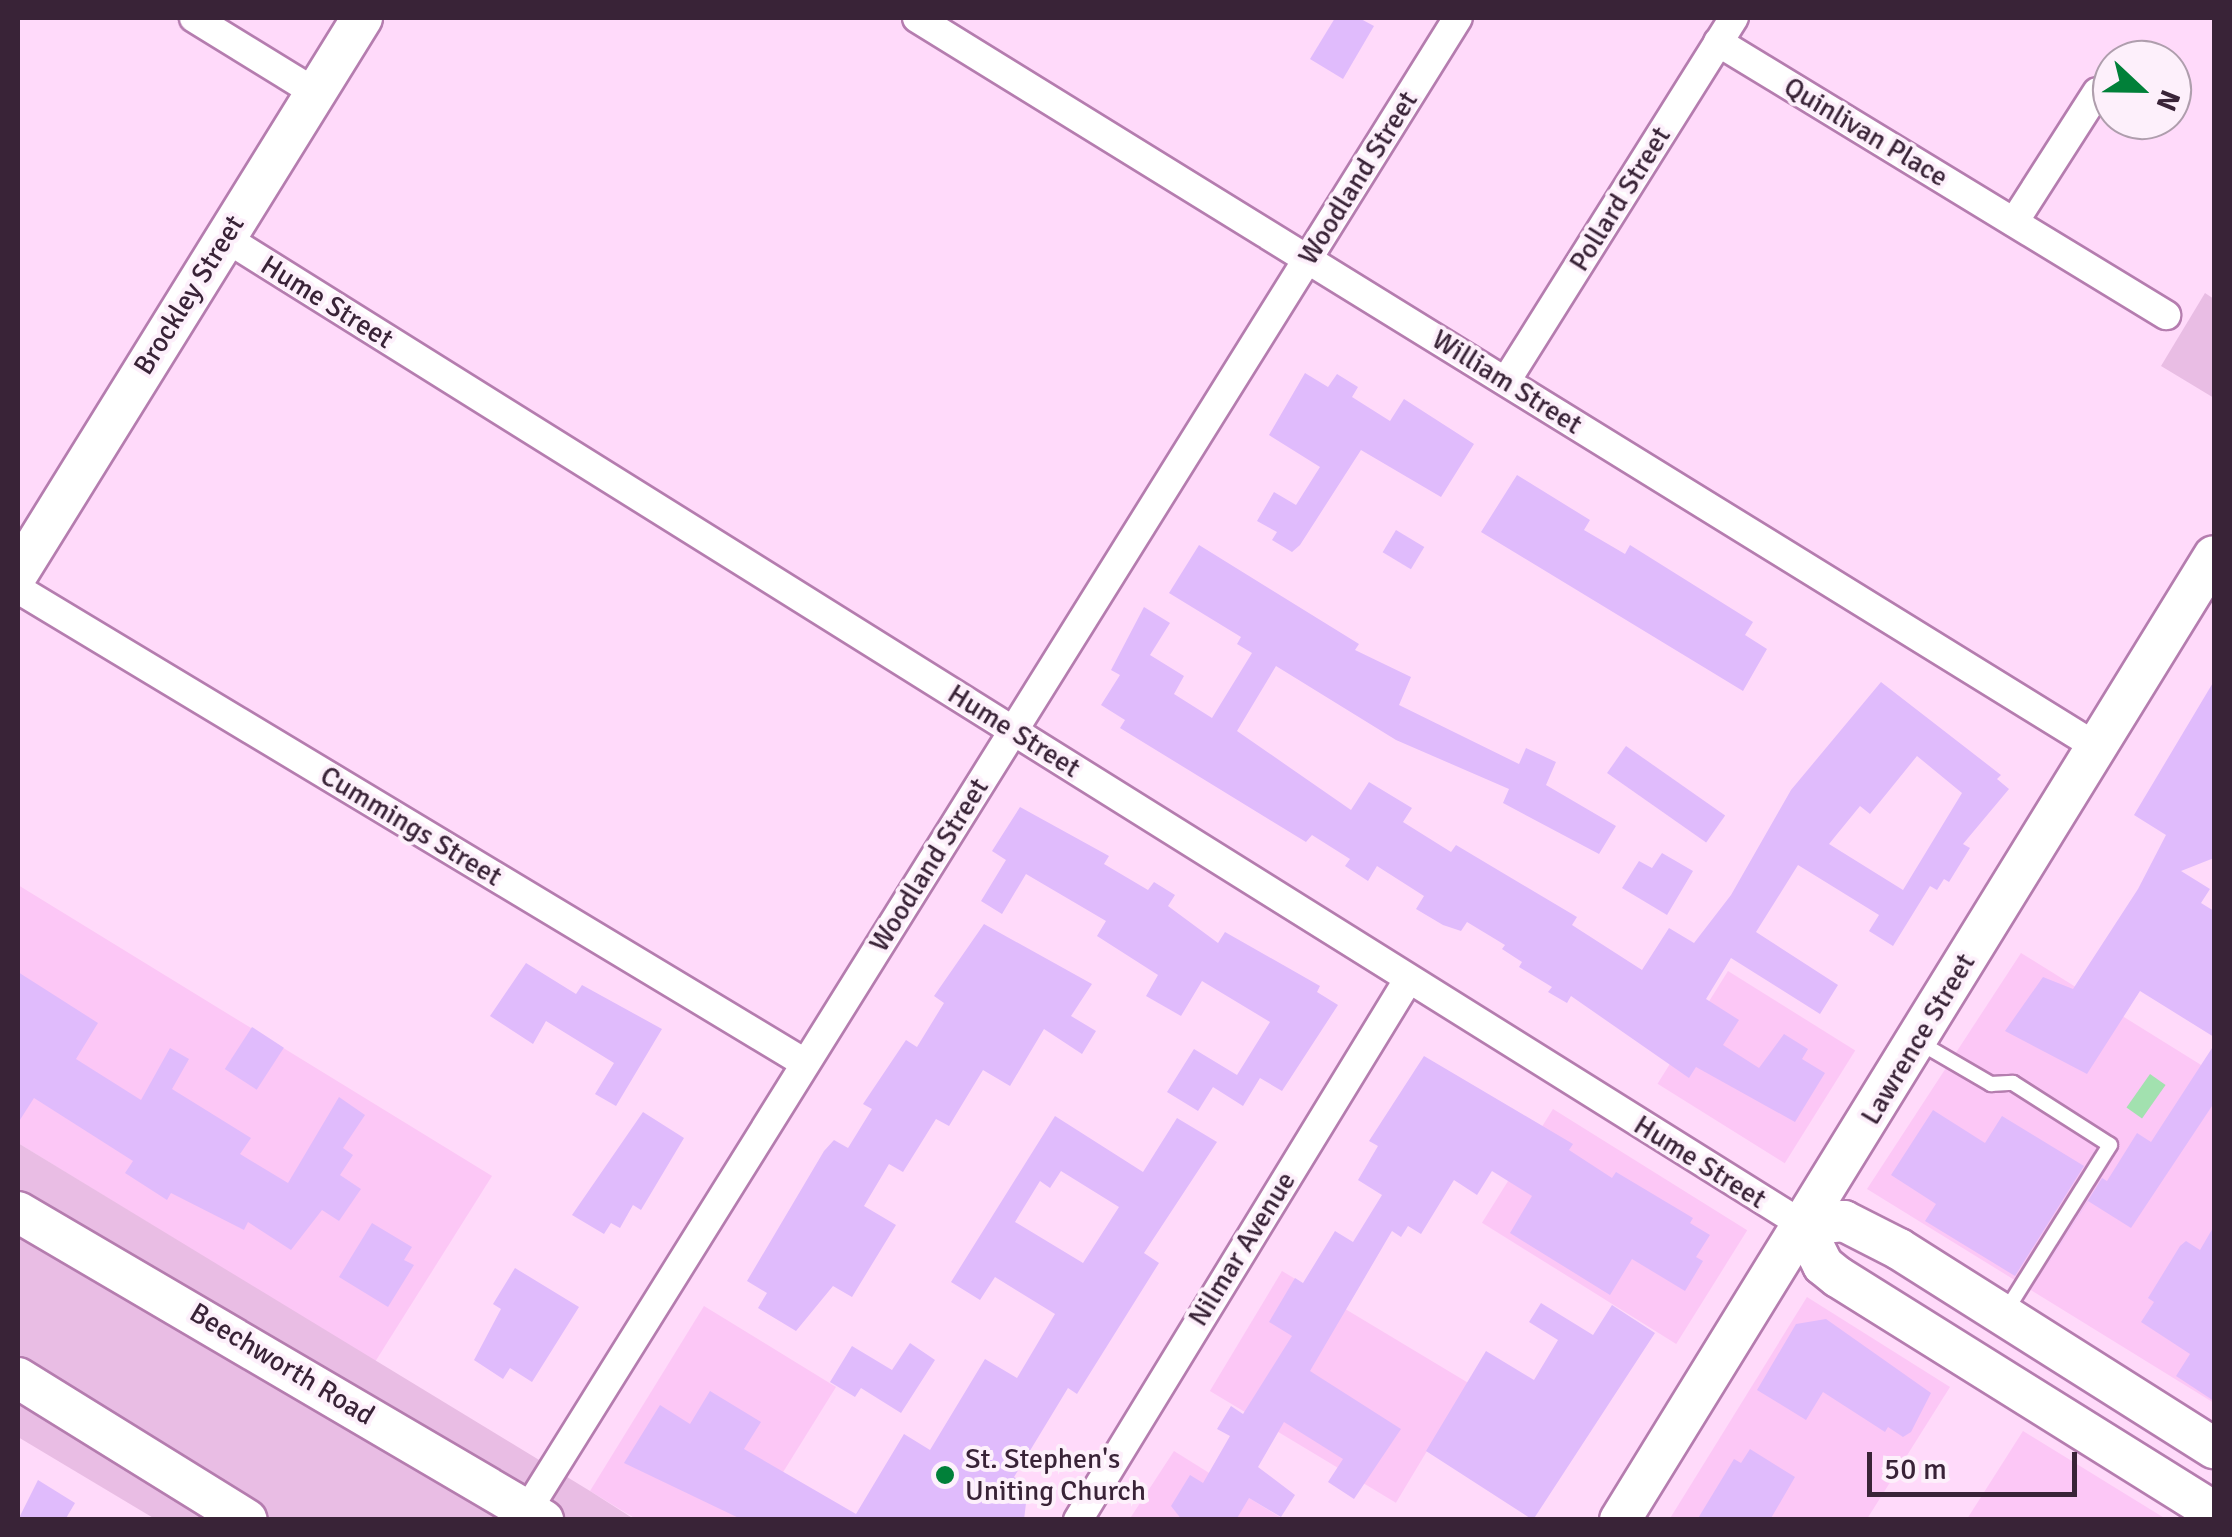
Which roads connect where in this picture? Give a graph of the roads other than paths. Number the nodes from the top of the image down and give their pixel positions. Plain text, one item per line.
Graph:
1 (194, 18) edge
2 (362, 18) edge
3 (917, 18) edge
4 (1458, 18) edge
5 (1734, 18) edge
6 (1718, 42) junction
7 (316, 92) junction
8 (2092, 100) edge
9 (2014, 222) junction
10 (224, 237) junction
11 (1308, 259) junction
12 (2166, 315) dead end
13 (1506, 380) junction
14 (24, 547) edge
15 (2214, 556) edge
16 (18, 589) edge
17 (1013, 730) junction
18 (2097, 747) junction
19 (1408, 980) junction
20 (1917, 1040) junction
21 (805, 1063) junction
22 (18, 1212) edge
23 (1804, 1224) junction
24 (1899, 1249) junction
25 (1870, 1297) junction
26 (2003, 1315) junction
27 (18, 1378) edge
28 (2105, 1379) junction
29 (2076, 1426) junction
30 (2214, 1448) edge
31 (2214, 1512) edge
32 (531, 1516) edge
33 (247, 1520) edge
34 (1078, 1520) edge
35 (1620, 1520) edge

1 - 7 street
2 - 7 main road, Brockley Street
3 - 11 street, William Street
4 - 11 street, Woodland Street
5 - 6 street, Pollard Street
6 - 9 street, Quinlivan Place
6 - 13 street, Pollard Street
7 - 10 main road, Brockley Street
8 - 9 street
9 - 12 street, Quinlivan Place
10 - 14 main road, Brockley Street
10 - 17 street, Hume Street
11 - 13 street, William Street
11 - 17 street, Woodland Street
13 - 18 street, William Street
15 - 18 main road, Lawrence Street
16 - 21 street, Cummings Street
17 - 19 street, Hume Street
17 - 21 street, Woodland Street
18 - 20 main road, Lawrence Street
19 - 23 street, Hume Street
19 - 34 street, Nilmar Avenue
20 - 23 main road, Lawrence Street
20 - 26 lane
21 - 32 street, Woodland Street
22 - 32 main road, Beechworth Road
23 - 24 main road, Hume Street
23 - 25 main road
23 - 35 main road, Lawrence Street
24 - 25 main road
24 - 26 main road, Hume Street
25 - 29 main road
26 - 28 main road, Hume Street
27 - 33 main road
28 - 29 main road
28 - 30 main road, Hume Street
29 - 31 main road

